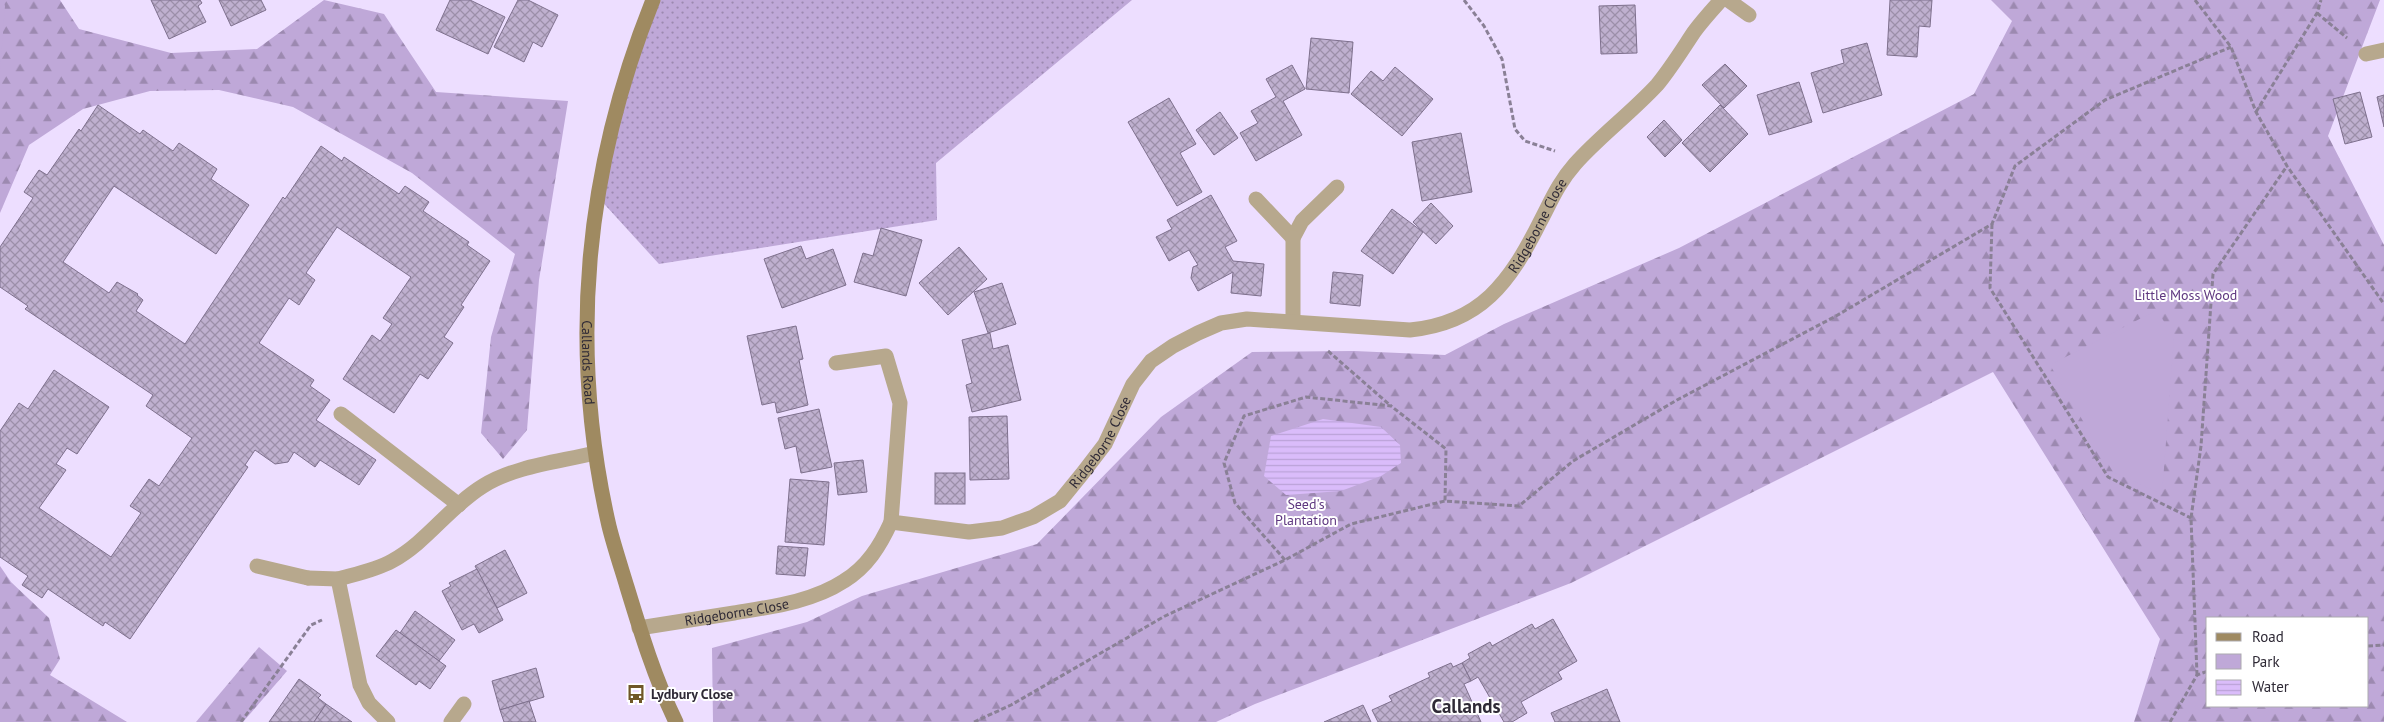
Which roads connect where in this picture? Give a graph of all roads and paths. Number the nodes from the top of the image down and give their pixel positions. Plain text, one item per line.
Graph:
1 (653, 0) edge
2 (1464, 0) edge
3 (1721, 0) edge
4 (1728, 0) edge
5 (2195, 0) edge
6 (2321, 0) edge
7 (2317, 13) junction
8 (1748, 15) dead end
9 (2231, 47) junction
10 (2384, 50) edge
11 (2366, 54) joint
12 (2256, 112) junction
13 (1575, 164) junction
14 (2287, 166) junction
15 (1337, 187) dead end
16 (1256, 199) dead end
17 (1992, 224) junction
18 (1293, 238) junction
19 (2384, 304) edge
20 (1293, 320) junction
21 (836, 363) dead end
22 (1392, 406) junction
23 (341, 414) dead end
24 (595, 453) junction
25 (1445, 501) junction
26 (459, 504) junction
27 (2191, 518) junction
28 (891, 522) junction
29 (1285, 560) junction
30 (257, 566) dead end
31 (338, 579) junction
32 (344, 609) junction
33 (639, 628) junction
34 (2384, 645) edge
35 (2369, 646) edge
36 (2206, 672) edge
37 (2196, 675) junction
38 (464, 704) dead end
39 (241, 722) edge
40 (388, 722) edge
41 (451, 722) edge
42 (676, 722) edge
43 (974, 722) edge
44 (2170, 722) edge

1 - 24 street, Callands Road
2 - 13 path
3 - 13 street, Ridgeborne Close
4 - 8 street
5 - 9 path
6 - 7 path
7 - 11 path
7 - 12 path
9 - 12 path
9 - 17 path
10 - 11 street
12 - 14 path
13 - 20 street, Ridgeborne Close
14 - 19 path
14 - 27 path
15 - 18 street
16 - 18 street
17 - 25 path
17 - 27 path
18 - 20 street
20 - 22 path
20 - 28 street, Ridgeborne Close
21 - 28 street, Ridgeborne Close
22 - 25 path
22 - 29 path
23 - 26 street
24 - 26 street
24 - 33 street, Callands Road
25 - 29 path
26 - 31 street
27 - 37 path
28 - 33 street, Ridgeborne Close
29 - 43 path
30 - 31 street
31 - 32 street
32 - 39 path
32 - 40 street
33 - 42 street, Callands Road
34 - 35 path
36 - 37 path
37 - 44 path
38 - 41 street

